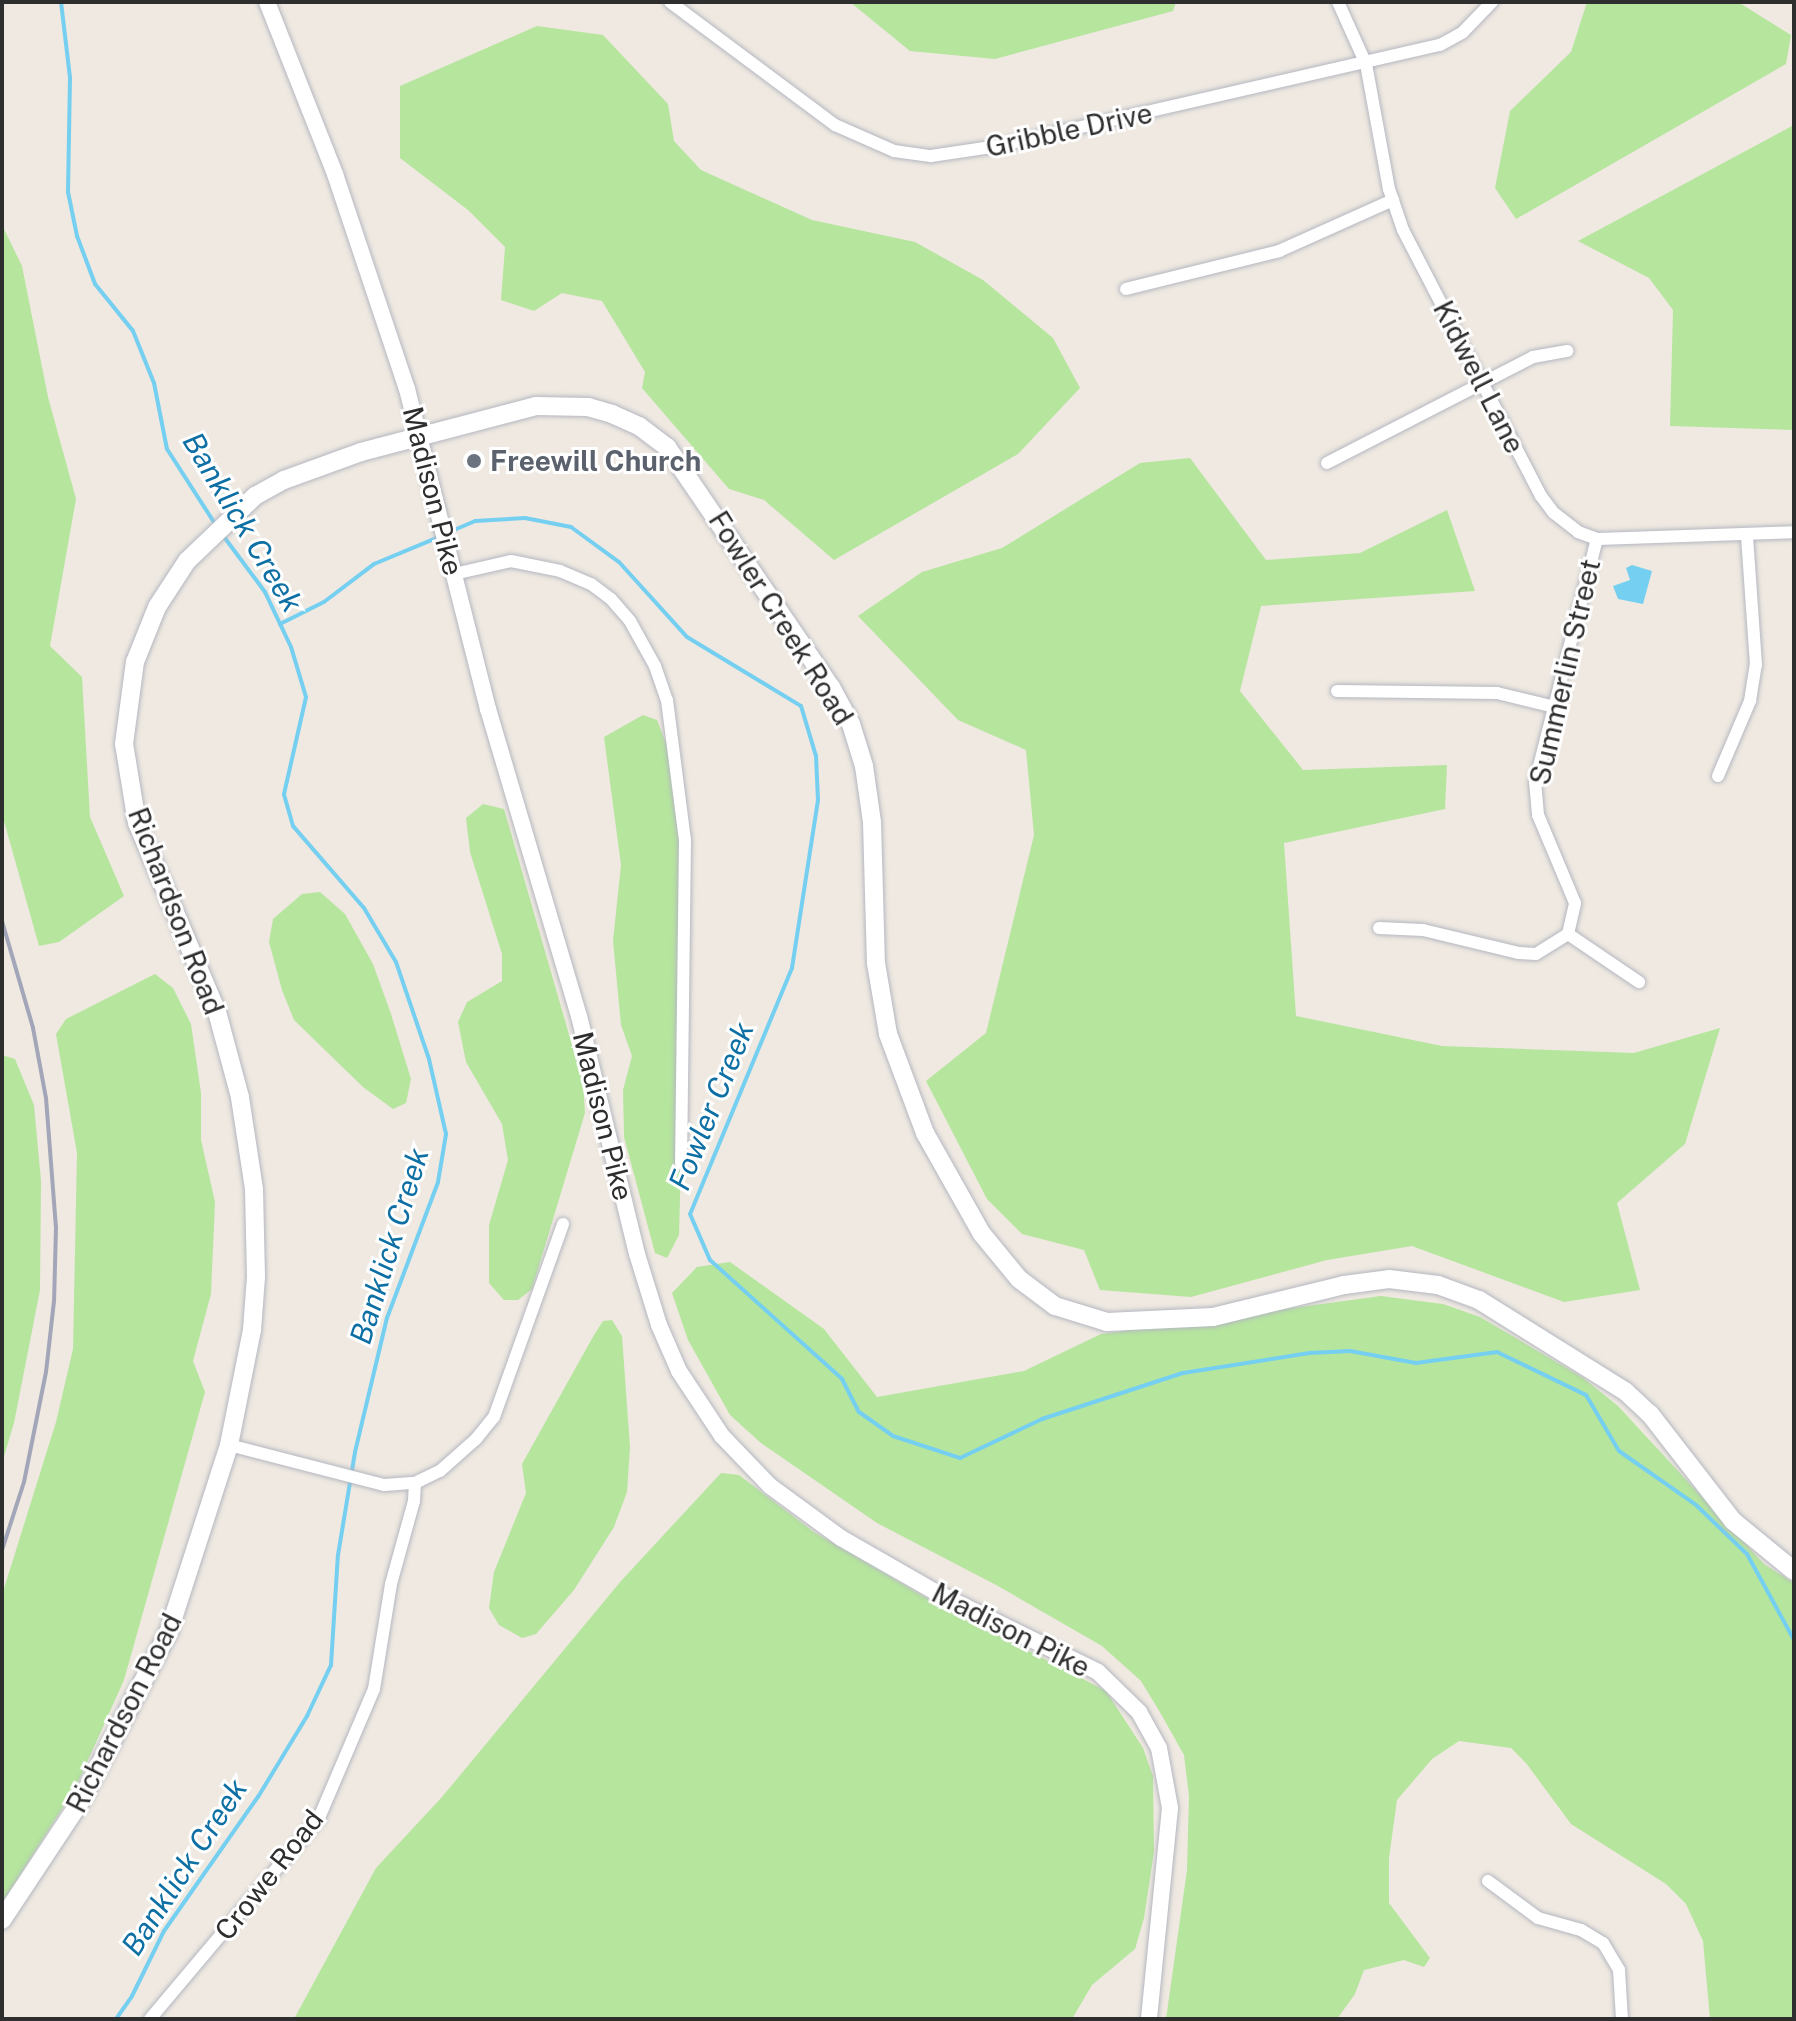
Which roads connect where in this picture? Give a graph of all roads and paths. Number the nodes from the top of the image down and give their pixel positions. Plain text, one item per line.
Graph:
1 (267, 2) edge
2 (670, 2) edge
3 (1338, 2) edge
4 (1492, 2) edge
5 (1366, 64) junction
6 (1393, 200) junction
7 (1126, 289) dead end
8 (1567, 351) dead end
9 (1481, 383) junction
10 (420, 436) junction
11 (1327, 463) dead end
12 (1794, 532) edge
13 (1747, 535) junction
14 (1597, 539) junction
15 (454, 574) junction
16 (1337, 691) dead end
17 (1555, 707) junction
18 (1718, 776) dead end
19 (1379, 928) dead end
20 (1568, 934) junction
21 (1639, 982) dead end
22 (681, 1163) dead end
23 (563, 1224) dead end
24 (229, 1445) junction
25 (415, 1483) junction
26 (1794, 1571) edge
27 (1488, 1881) dead end
28 (2, 1920) edge
29 (150, 2019) edge
30 (1149, 2019) edge
31 (1622, 2019) edge

1 - 10 street, Madison Pike
2 - 5 street, Gribble Drive
3 - 5 street, Kidwell Lane
4 - 5 street, Gribble Drive
5 - 6 street, Kidwell Lane
6 - 7 street
6 - 9 street, Kidwell Lane
8 - 9 street
9 - 11 street
9 - 14 street, Kidwell Lane
10 - 15 street, Madison Pike
10 - 24 main road, Richardson Road
10 - 26 main road, Fowler Creek Road
12 - 13 street, Kidwell Lane
13 - 14 street, Kidwell Lane
13 - 18 street
14 - 17 street, Summerlin Street
15 - 22 street
15 - 30 street, Madison Pike
16 - 17 street
17 - 20 street, Summerlin Street
19 - 20 street
20 - 21 street
23 - 25 street
24 - 25 street
24 - 28 main road, Richardson Road
25 - 29 street, Crowe Road
27 - 31 street

